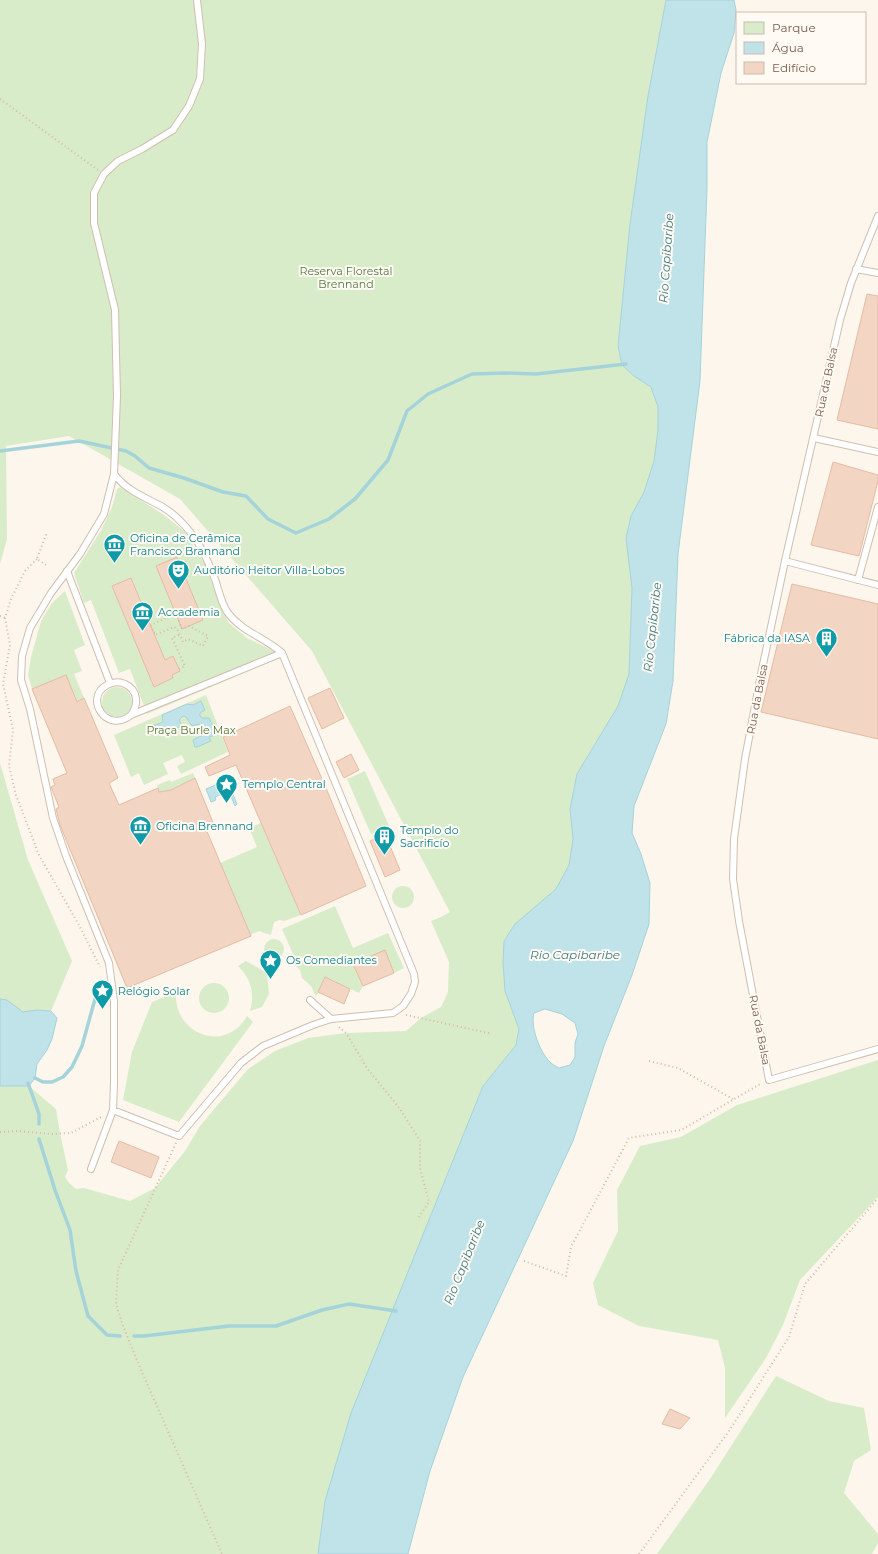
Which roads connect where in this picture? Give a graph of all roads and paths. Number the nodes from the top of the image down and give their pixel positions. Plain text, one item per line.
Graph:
1 (197, 0) edge
2 (0, 99) edge
3 (104, 174) junction
4 (878, 216) edge
5 (856, 269) junction
6 (878, 272) edge
7 (814, 438) junction
8 (878, 452) edge
9 (114, 474) junction
10 (878, 507) edge
11 (47, 532) dead end
12 (785, 561) junction
13 (46, 564) dead end
14 (67, 571) junction
15 (858, 580) junction
16 (878, 585) edge
17 (0, 616) edge
18 (5, 618) dead end
19 (180, 635) junction
20 (282, 653) junction
21 (179, 669) dead end
22 (110, 683) junction
23 (132, 714) junction
24 (310, 1000) dead end
25 (393, 1013) junction
26 (331, 1019) junction
27 (489, 1033) dead end
28 (878, 1049) edge
29 (649, 1061) dead end
30 (769, 1080) junction
31 (733, 1099) junction
32 (113, 1110) junction
33 (0, 1132) edge
34 (179, 1136) junction
35 (91, 1170) dead end
36 (878, 1198) edge
37 (418, 1218) dead end
38 (524, 1261) dead end
39 (222, 1554) edge
40 (639, 1554) edge

1 - 3 lane
2 - 3 path
3 - 9 lane
4 - 5 lane, Rua da Balsa
5 - 6 lane
5 - 7 lane, Rua da Balsa
7 - 8 lane
7 - 12 lane, Rua da Balsa
9 - 14 lane
9 - 20 lane
10 - 15 lane
11 - 13 path
12 - 15 lane
12 - 30 lane, Rua da Balsa
14 - 22 lane
14 - 32 lane
15 - 16 lane
17 - 18 path
19 - 19 path
19 - 21 path
20 - 23 lane
20 - 25 lane
22 - 23 lane
22 - 23 lane
24 - 26 lane
25 - 26 lane
25 - 27 path
26 - 34 lane
26 - 37 path
28 - 30 lane, Rua da Balsa
29 - 31 path
30 - 31 path
31 - 38 path
32 - 33 path
32 - 34 lane
32 - 35 lane
34 - 39 path
36 - 40 path

